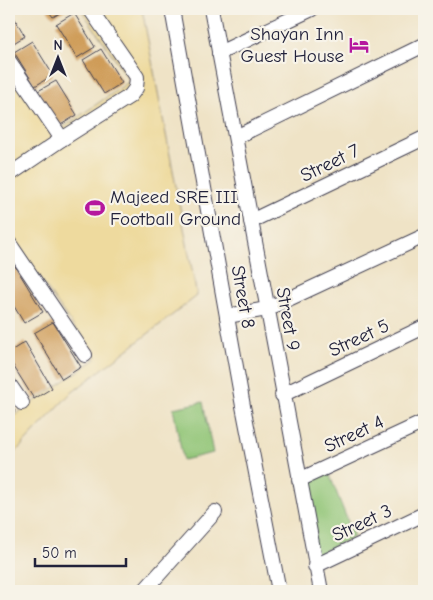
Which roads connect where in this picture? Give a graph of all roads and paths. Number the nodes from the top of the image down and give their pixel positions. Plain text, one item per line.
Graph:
1 (90, 9) edge
2 (172, 9) edge
3 (211, 9) edge
4 (312, 9) edge
5 (424, 45) edge
6 (219, 53) junction
7 (9, 61) edge
8 (236, 137) junction
9 (424, 138) edge
10 (62, 139) junction
11 (9, 174) edge
12 (251, 221) junction
13 (424, 236) edge
14 (9, 244) edge
15 (267, 309) junction
16 (228, 316) junction
17 (424, 328) edge
18 (85, 355) dead end
19 (9, 384) edge
20 (282, 395) junction
21 (22, 403) dead end
22 (424, 422) edge
23 (299, 480) junction
24 (215, 512) dead end
25 (424, 514) edge
26 (316, 566) junction
27 (144, 591) edge
28 (279, 591) edge
29 (320, 591) edge

1 - 10 street
2 - 16 street, Street 8
3 - 6 street, Street 9
4 - 6 street
5 - 8 street
6 - 8 street, Street 9
7 - 10 street
8 - 12 street, Street 9
9 - 12 street, Street 7
10 - 11 street
12 - 15 street, Street 9
13 - 15 street
14 - 18 street
15 - 16 street
15 - 20 street, Street 9
16 - 28 street, Street 8
17 - 20 street, Street 5
19 - 21 street
20 - 23 street, Street 9
22 - 23 street, Street 4
23 - 26 street, Street 9
24 - 27 street
25 - 26 street, Street 3
26 - 29 street, Street 9

